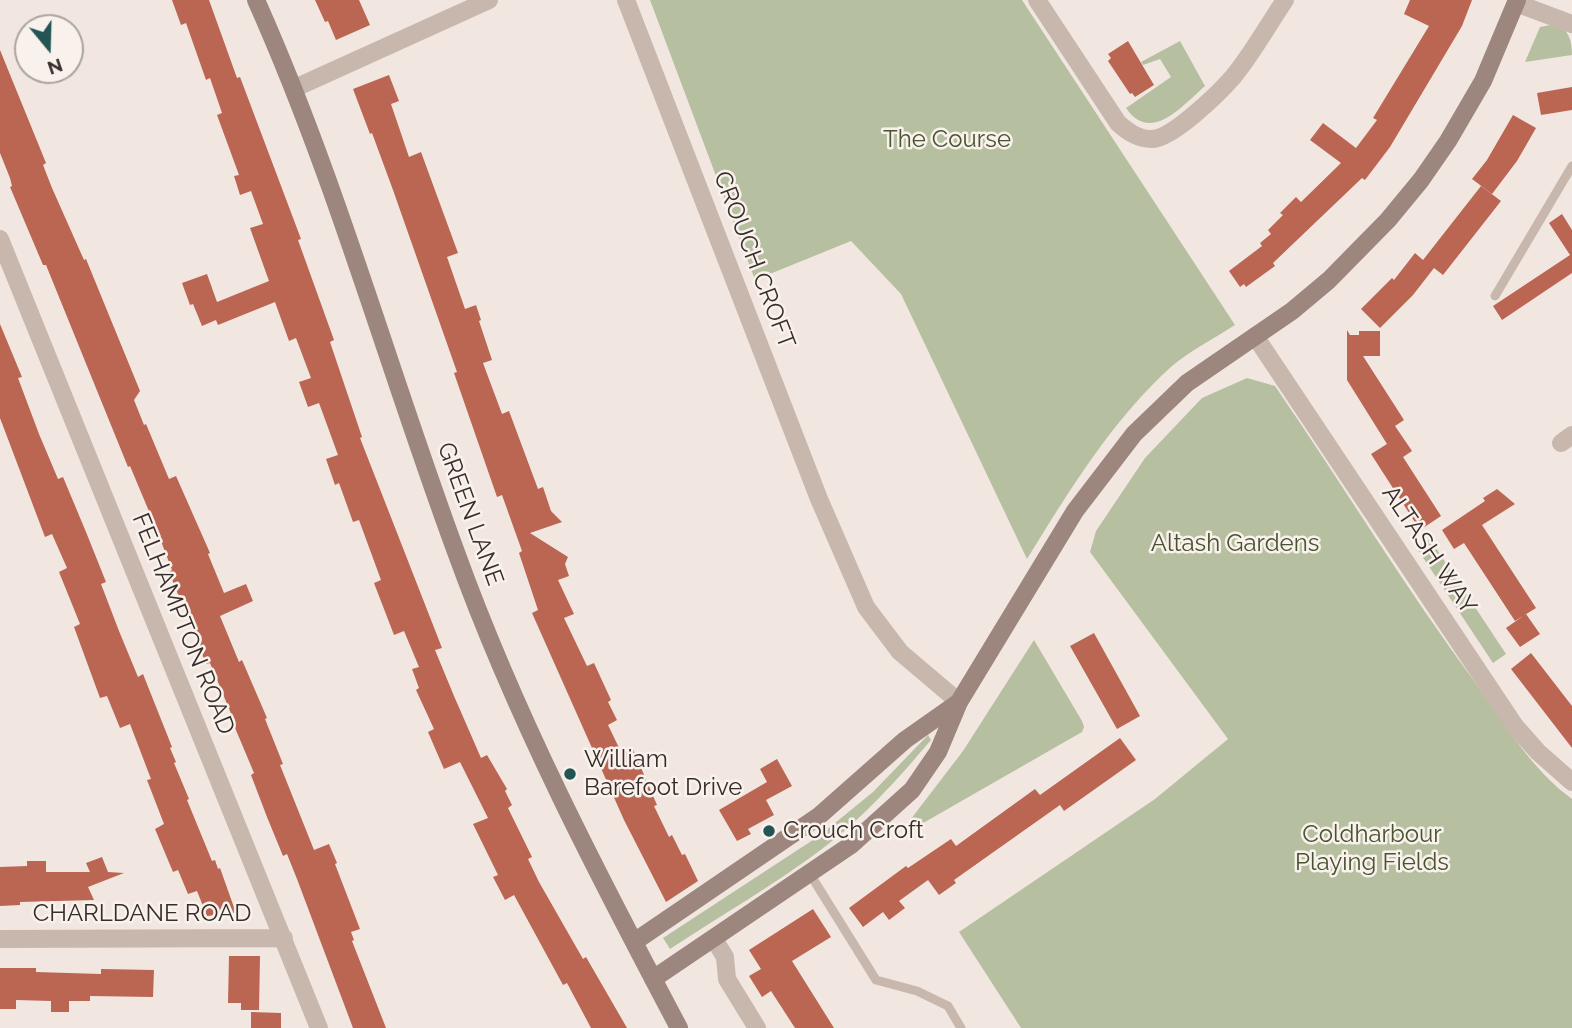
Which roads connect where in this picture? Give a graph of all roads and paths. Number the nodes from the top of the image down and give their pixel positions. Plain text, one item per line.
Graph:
1 (256, 0) edge
2 (489, 0) edge
3 (626, 0) edge
4 (1037, 0) edge
5 (1285, 0) edge
6 (1516, 2) edge
7 (1572, 24) edge
8 (295, 88) junction
9 (1572, 166) edge
10 (0, 239) edge
11 (1495, 296) dead end
12 (1255, 336) junction
13 (959, 702) junction
14 (1572, 782) edge
15 (810, 874) junction
16 (284, 938) junction
17 (0, 939) edge
18 (714, 939) junction
19 (634, 942) junction
20 (653, 979) junction
21 (318, 1028) edge
22 (679, 1028) edge
23 (757, 1028) edge
24 (961, 1028) edge

1 - 8 street, GREEN LANE
2 - 8 street
3 - 13 street, CROUCH CROFT
4 - 5 street
6 - 7 street
6 - 12 street
8 - 19 street, GREEN LANE
9 - 11 lane
10 - 16 street, FELHAMPTON ROAD
12 - 13 street
12 - 14 street, ALTASH WAY
13 - 15 street
13 - 19 street
15 - 18 street
15 - 24 lane
16 - 17 street, CHARLDANE ROAD
16 - 21 street, FELHAMPTON ROAD
18 - 20 street
18 - 23 street
19 - 20 street, GREEN LANE
20 - 22 street, GREEN LANE

